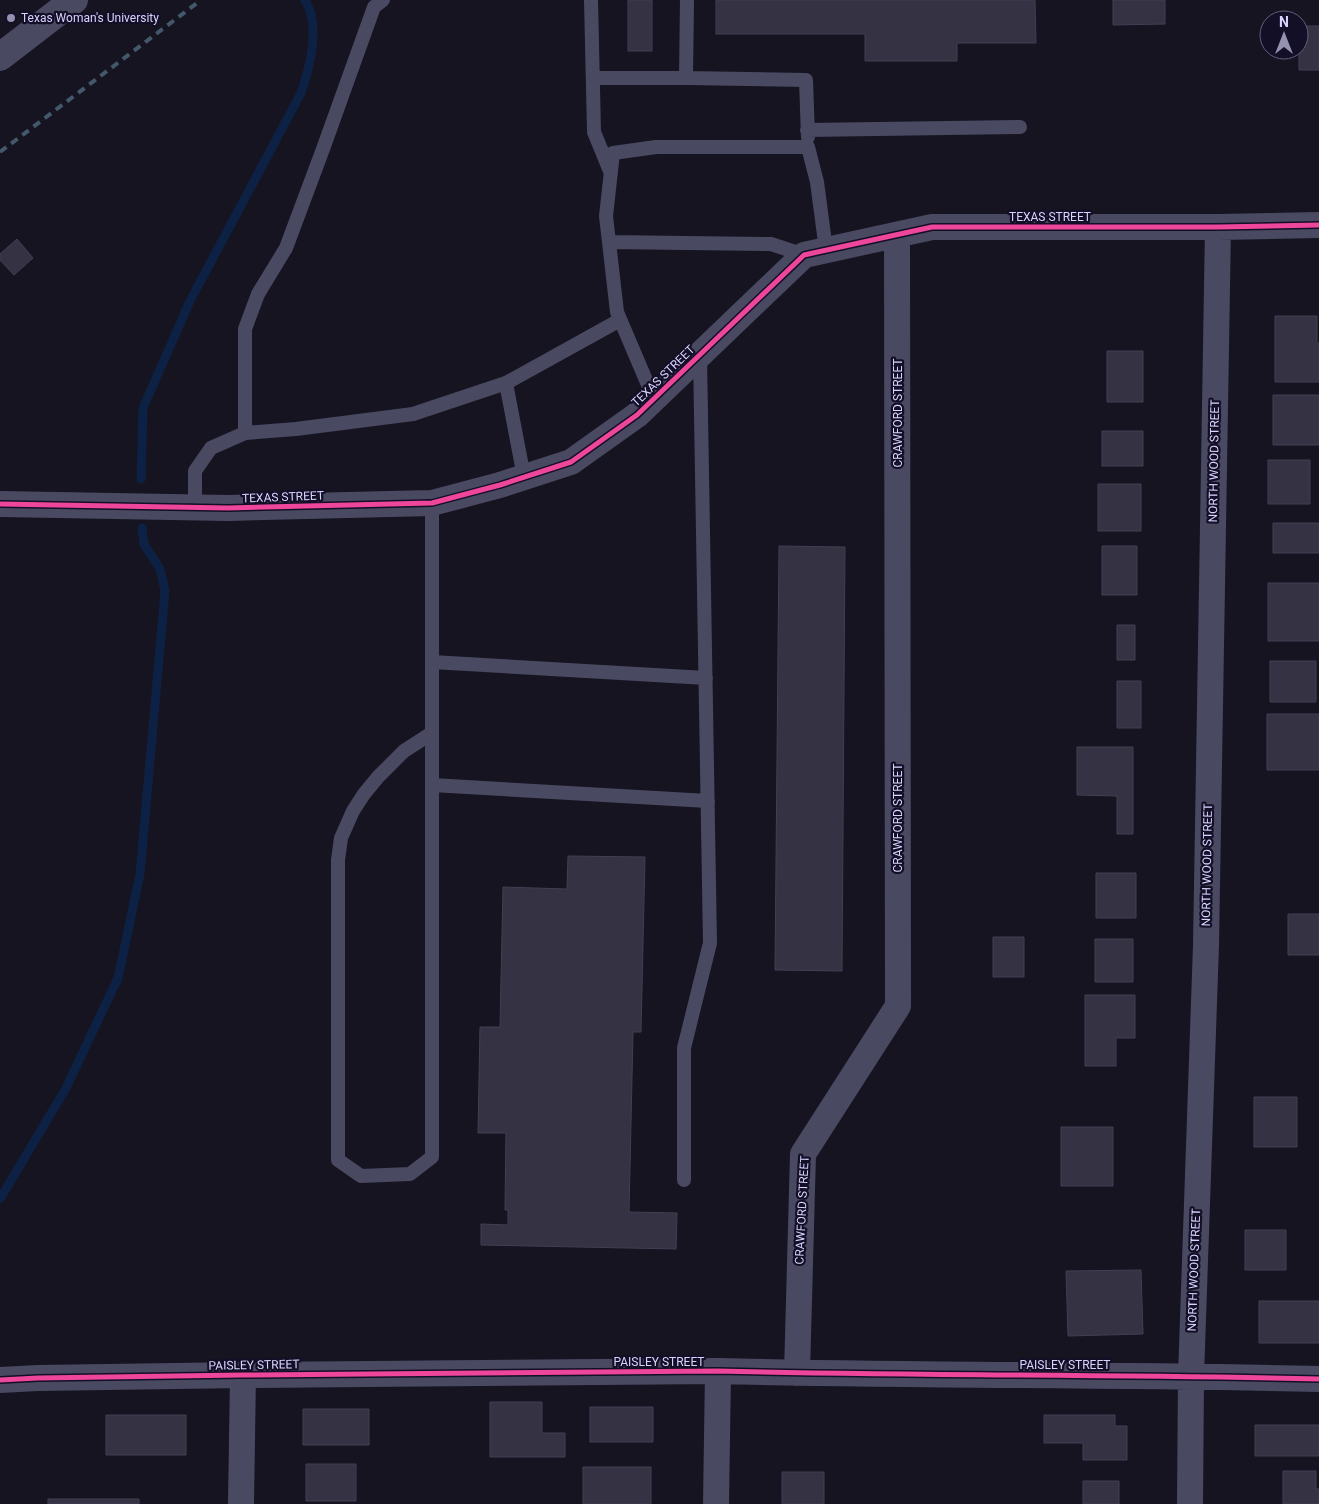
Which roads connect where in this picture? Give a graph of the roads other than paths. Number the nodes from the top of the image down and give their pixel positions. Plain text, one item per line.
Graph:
1 (74, 0) edge
2 (382, 0) edge
3 (591, 0) edge
4 (687, 0) edge
5 (0, 57) edge
6 (593, 78) junction
7 (686, 78) junction
8 (1020, 127) dead end
9 (807, 130) junction
10 (808, 147) junction
11 (611, 173) junction
12 (1319, 224) edge
13 (1218, 227) junction
14 (897, 235) junction
15 (609, 242) junction
16 (815, 253) junction
17 (620, 320) junction
18 (700, 355) junction
19 (506, 383) junction
20 (654, 399) junction
21 (246, 433) junction
22 (524, 477) junction
23 (432, 503) junction
24 (0, 504) edge
25 (195, 508) junction
26 (432, 662) junction
27 (706, 678) junction
28 (432, 733) junction
29 (432, 784) junction
30 (708, 801) junction
31 (684, 1180) dead end
32 (718, 1371) junction
33 (797, 1373) junction
34 (243, 1375) junction
35 (1191, 1376) junction
36 (0, 1380) edge
37 (1319, 1380) edge
38 (241, 1504) edge
39 (716, 1504) edge
40 (1190, 1504) edge

1 - 5 street
2 - 21 lane
3 - 6 lane
4 - 7 lane
6 - 7 lane
6 - 11 lane
7 - 9 lane
8 - 9 lane
9 - 10 lane
10 - 11 lane
10 - 16 lane
11 - 15 lane
12 - 13 street, TEXAS STREET
13 - 14 street, TEXAS STREET
13 - 35 street, NORTH WOOD STREET
14 - 16 street, TEXAS STREET
14 - 33 street, CRAWFORD STREET
15 - 16 lane
15 - 17 lane
16 - 18 street, TEXAS STREET
17 - 19 lane
17 - 20 lane
18 - 20 street, TEXAS STREET
18 - 27 lane
19 - 21 lane
19 - 22 lane
20 - 22 street, TEXAS STREET
21 - 25 lane
22 - 23 street, TEXAS STREET
23 - 25 street, TEXAS STREET
23 - 26 lane
24 - 25 street, TEXAS STREET
26 - 27 lane
26 - 28 lane
27 - 30 lane
28 - 29 lane
28 - 29 lane
29 - 30 lane
30 - 31 lane
32 - 33 street, PAISLEY STREET
32 - 34 street, PAISLEY STREET
32 - 39 street
33 - 35 street, PAISLEY STREET
34 - 36 street, PAISLEY STREET
34 - 38 street
35 - 37 street, PAISLEY STREET
35 - 40 street, NORTH WOOD STREET

